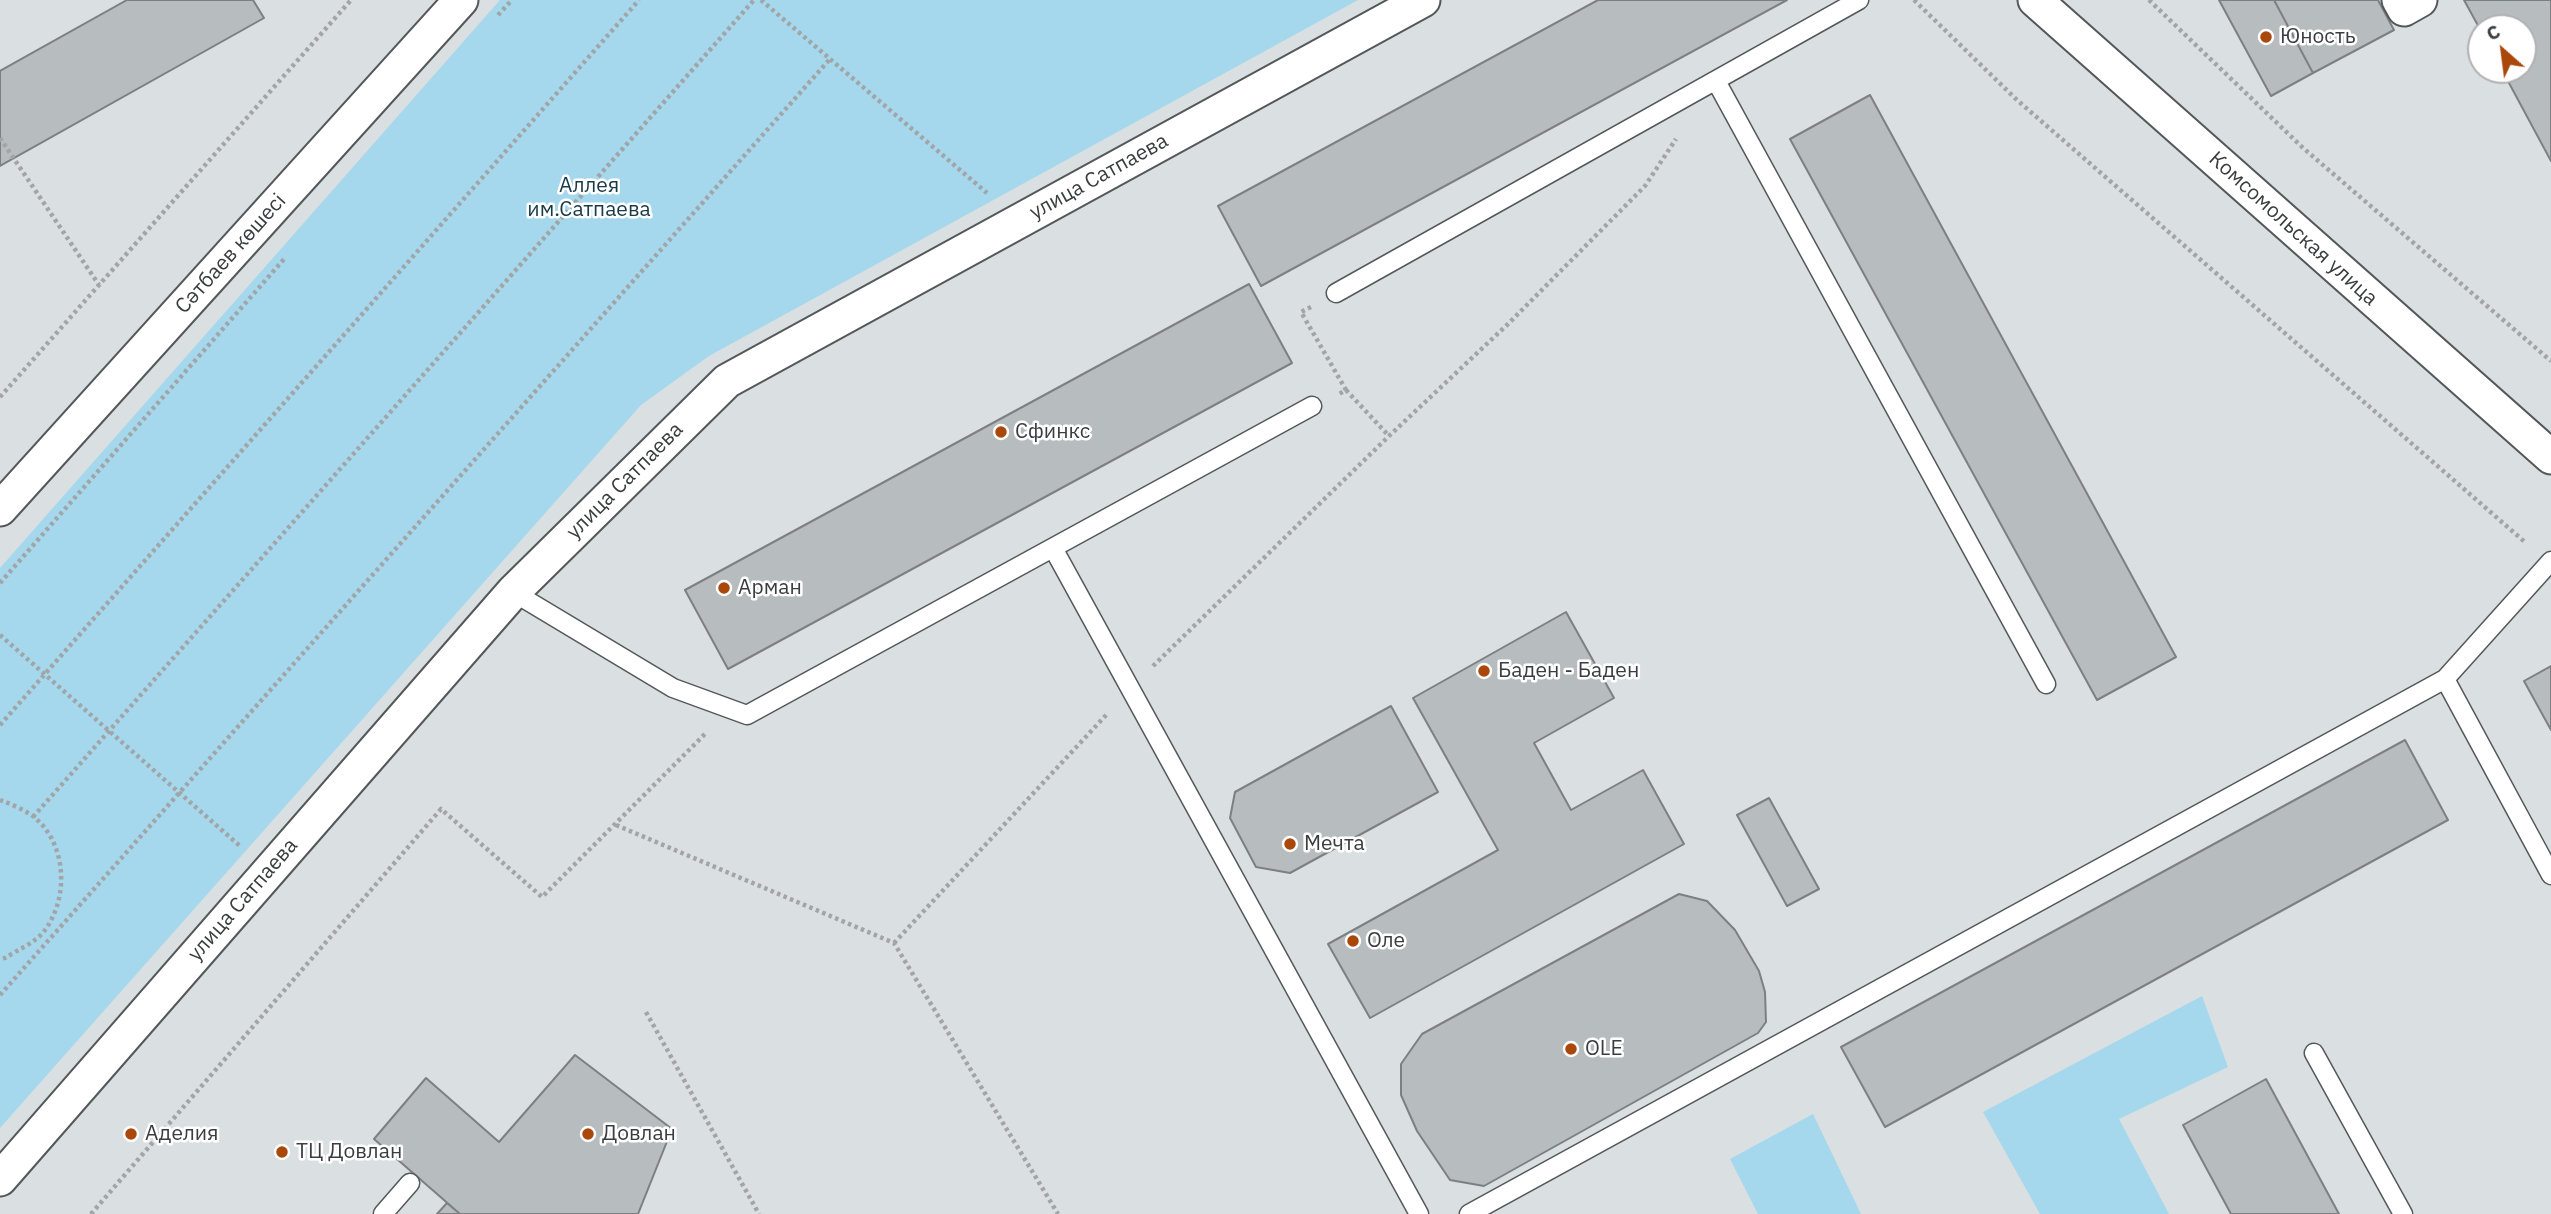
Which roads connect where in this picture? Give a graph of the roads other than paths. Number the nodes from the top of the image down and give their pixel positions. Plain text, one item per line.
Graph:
1 (461, 0) edge
2 (1423, 0) edge
3 (1859, 0) edge
4 (2035, 0) edge
5 (2399, 0) edge
6 (2420, 0) edge
7 (1716, 80) junction
8 (1336, 293) road end
9 (1312, 406) road end
10 (2551, 457) edge
11 (0, 509) edge
12 (1053, 548) junction
13 (2550, 562) edge
14 (513, 592) junction
15 (2445, 679) junction
16 (2046, 684) dead end
17 (2551, 875) edge
18 (2314, 1053) dead end
19 (0, 1178) edge
20 (410, 1183) dead end
21 (383, 1214) edge
22 (1419, 1214) edge
23 (1469, 1214) edge
24 (2403, 1214) edge

1 - 11 street, Сәтбаев көшесі
2 - 14 street, улица Сатпаева
3 - 7 lane
4 - 10 street, Комсомольская улица
5 - 6 street
7 - 8 lane
7 - 16 lane
9 - 12 lane
12 - 14 lane
12 - 22 lane
13 - 15 lane
14 - 19 street, улица Сатпаева
15 - 17 lane
15 - 23 lane
18 - 24 lane
20 - 21 lane

